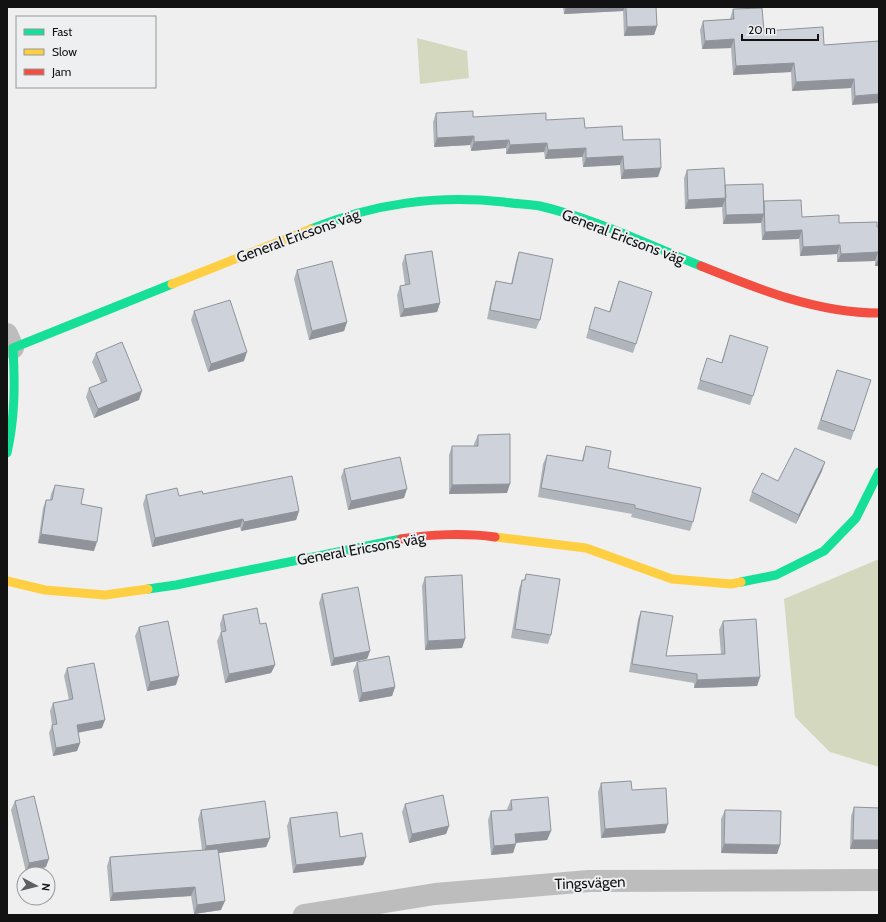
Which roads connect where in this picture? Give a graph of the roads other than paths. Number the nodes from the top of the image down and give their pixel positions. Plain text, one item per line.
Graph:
1 (879, 313) edge
2 (10, 341) edge
3 (7, 453) edge
4 (879, 472) edge
5 (7, 581) edge
6 (879, 880) edge
7 (304, 915) edge

1 - 2 street, General Ericsons väg
2 - 3 street, General Ericsons väg
4 - 5 street, General Ericsons väg
6 - 7 street, Tingsvägen

